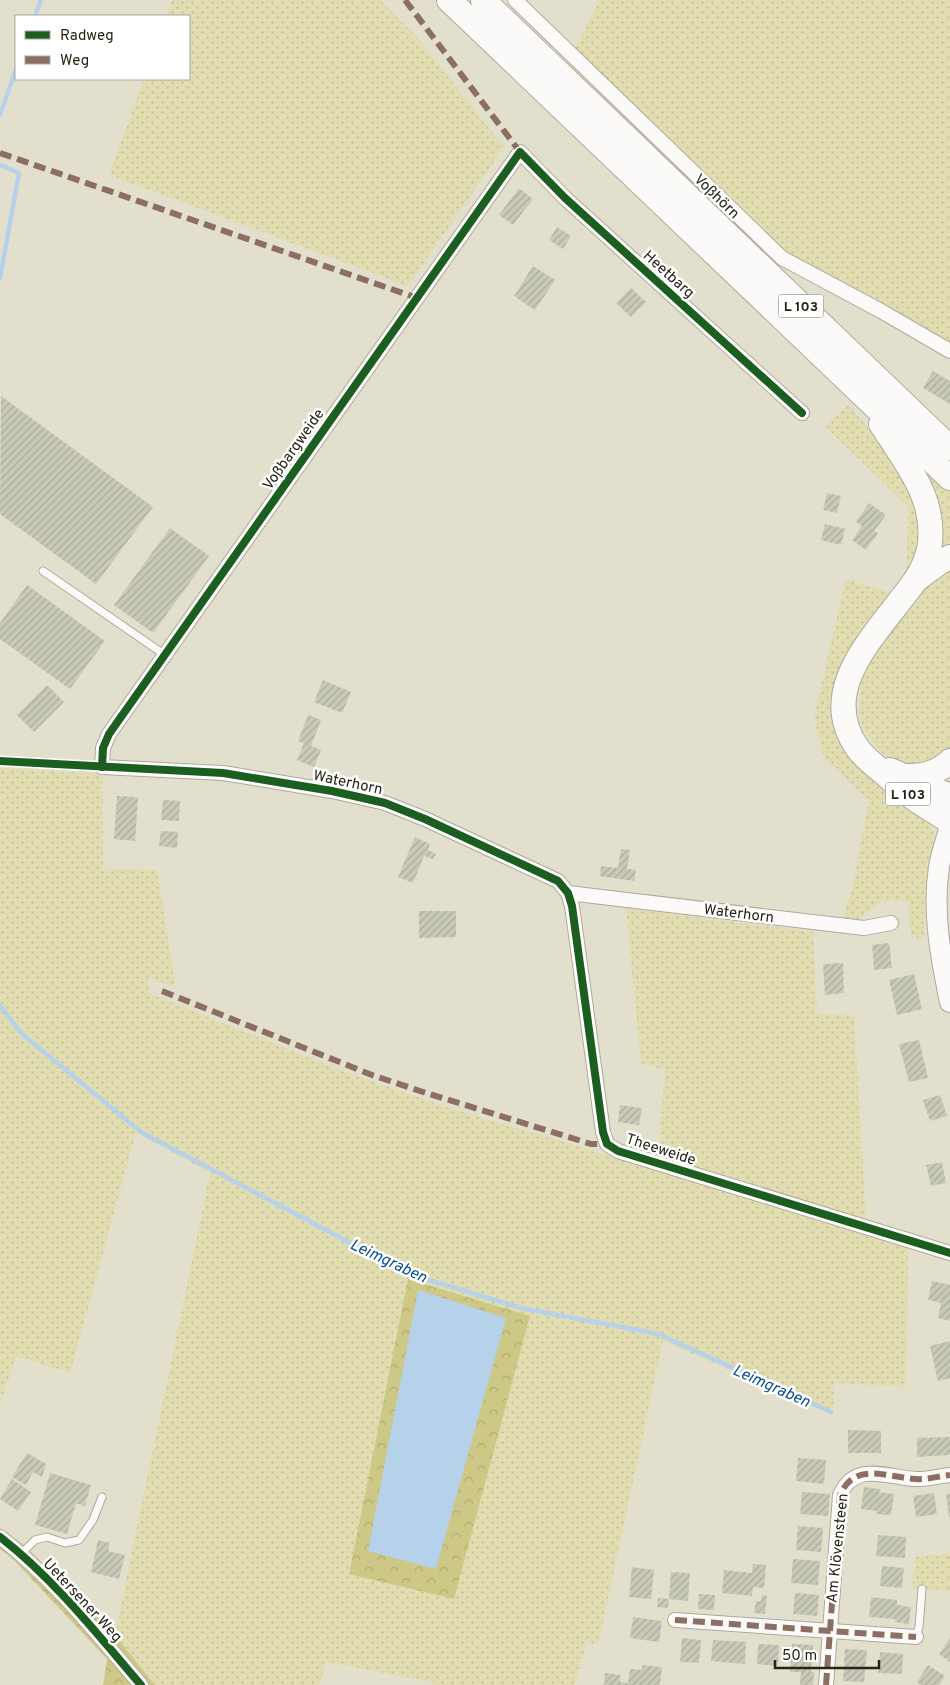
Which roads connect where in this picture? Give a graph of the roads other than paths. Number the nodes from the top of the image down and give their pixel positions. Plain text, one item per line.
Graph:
1 (449, 0) edge
2 (482, 0) edge
3 (515, 0) edge
4 (520, 152) joint
5 (950, 351) edge
6 (864, 396) junction
7 (802, 413) dead end
8 (950, 448) edge
9 (950, 478) edge
10 (950, 556) edge
11 (42, 571) dead end
12 (916, 580) junction
13 (165, 655) junction
14 (870, 762) junction
15 (950, 762) edge
16 (102, 767) joint
17 (905, 776) junction
18 (950, 796) edge
19 (950, 824) edge
20 (568, 892) junction
21 (891, 923) dead end
22 (950, 1002) edge
23 (950, 1252) edge
24 (950, 1475) edge
25 (102, 1497) dead end
26 (0, 1537) edge
27 (21, 1554) junction
28 (922, 1589) dead end
29 (675, 1620) dead end
30 (830, 1631) junction
31 (916, 1638) joint
32 (141, 1685) edge
33 (826, 1685) edge

1 - 6 highway, L 103
2 - 8 highway, L 103
3 - 5 street, Voßhörn
4 - 7 street, Heetbarg
4 - 13 street, Voßbargweide
6 - 9 highway, L 103
6 - 12 highway, L 103
10 - 12 highway, L 103
11 - 13 lane
12 - 14 highway, L 103
13 - 16 street, Voßbargweide
14 - 17 highway, L 103
14 - 19 highway, L 103
15 - 17 highway, L 103
16 - 20 street, Waterhorn
17 - 18 highway, L 103
19 - 22 main road
20 - 21 street, Waterhorn
20 - 23 street, Theeweide
24 - 30 street, Am Klövensteen
25 - 27 lane
26 - 27 street, Uetersener Weg
27 - 32 street, Uetersener Weg
28 - 31 lane
29 - 30 street
30 - 31 street
30 - 33 street, Am Klövensteen

